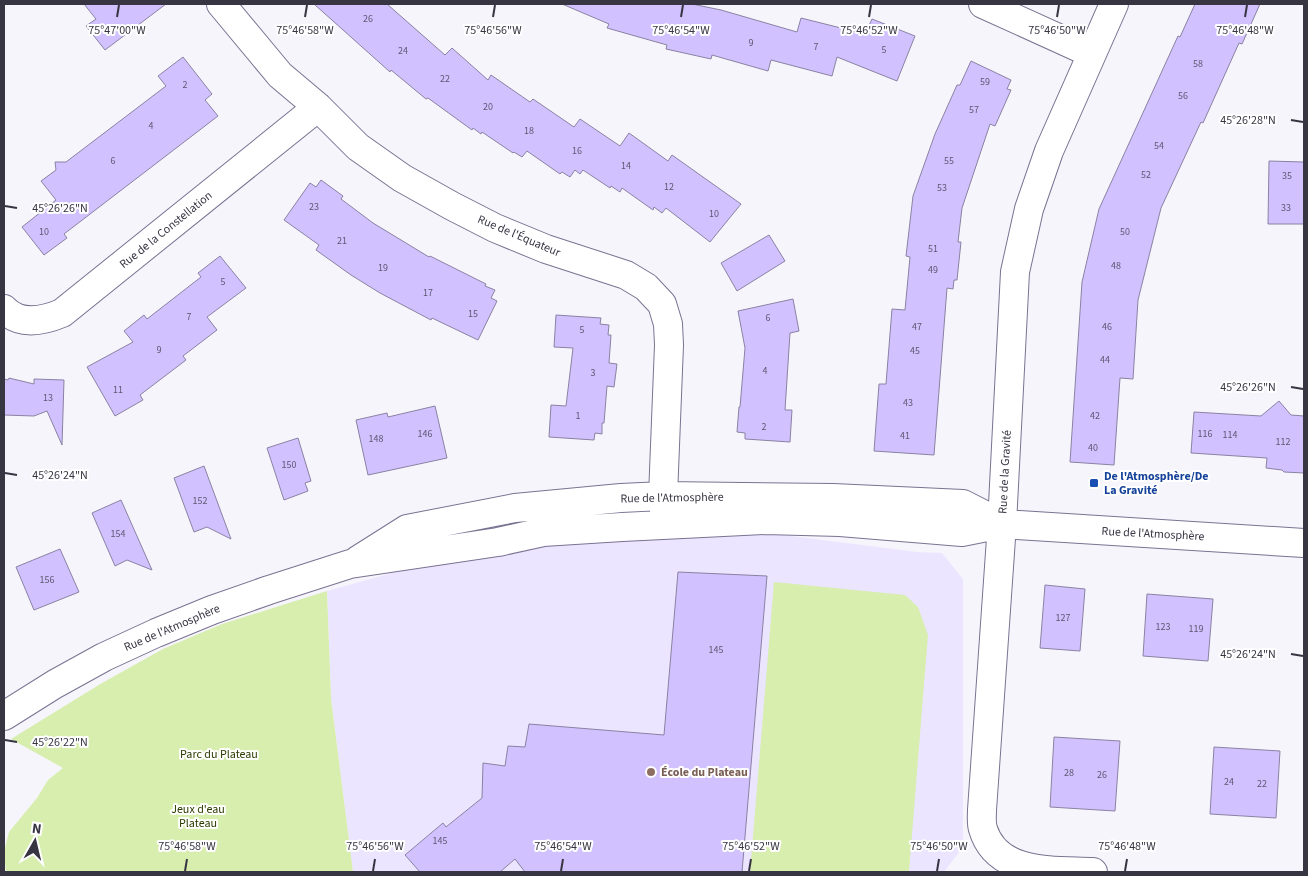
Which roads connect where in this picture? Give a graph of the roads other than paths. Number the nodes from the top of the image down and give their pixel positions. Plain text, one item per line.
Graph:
1 (221, 4) edge
2 (983, 4) edge
3 (1114, 4) edge
4 (1092, 53) junction
5 (318, 107) junction
6 (4, 309) edge
7 (662, 496) junction
8 (1002, 524) junction
9 (666, 525) junction
10 (1304, 543) edge
11 (350, 564) junction
12 (4, 716) edge
13 (1093, 872) edge

1 - 5 street, Rue de l'Équateur
2 - 4 street
3 - 4 street, Rue de la Gravité
4 - 8 street, Rue de la Gravité
5 - 6 street, Rue de la Constellation
5 - 7 street, Rue de l'Équateur
7 - 8 street, Rue de l'Atmosphère
7 - 9 street, Rue de l'Équateur
7 - 11 street, Rue de l'Atmosphère
8 - 9 street, Rue de l'Atmosphère
8 - 10 street, Rue de l'Atmosphère
8 - 13 street, Rue de la Gravité
9 - 11 street, Rue de l'Atmosphère
11 - 12 street, Rue de l'Atmosphère

